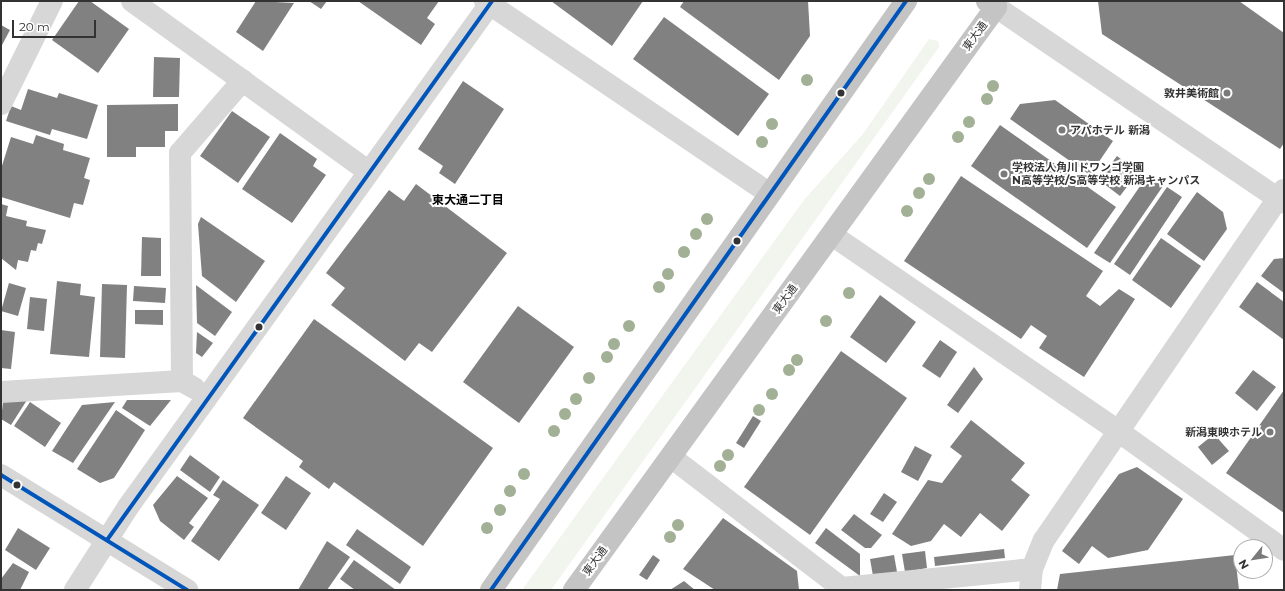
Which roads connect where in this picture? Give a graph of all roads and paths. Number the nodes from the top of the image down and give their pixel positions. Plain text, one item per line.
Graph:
1 (52, 1) edge
2 (132, 1) edge
3 (906, 1) edge
4 (489, 2) edge
5 (992, 4) edge
6 (243, 80) junction
7 (1, 104) edge
8 (368, 171) junction
9 (770, 194) junction
10 (1282, 197) edge
11 (832, 235) junction
12 (182, 381) junction
13 (1, 392) edge
14 (208, 396) junction
15 (1118, 431) junction
16 (670, 457) junction
17 (1, 475) edge
18 (107, 540) junction
19 (1284, 550) edge
20 (1031, 580) edge
21 (74, 590) edge
22 (187, 590) edge
23 (491, 590) edge
24 (574, 590) edge

1 - 7 street
2 - 6 street
3 - 9 highway
4 - 8 street
4 - 9 street
5 - 10 street
5 - 11 highway, 東大通
6 - 8 street
6 - 12 street
8 - 14 street
9 - 23 highway
10 - 15 street
11 - 15 street
11 - 16 highway, 東大通
12 - 13 street
12 - 14 street
14 - 18 street
15 - 19 street
15 - 20 street
16 - 20 street
16 - 24 highway, 東大通
17 - 18 street
18 - 21 street
18 - 22 street

